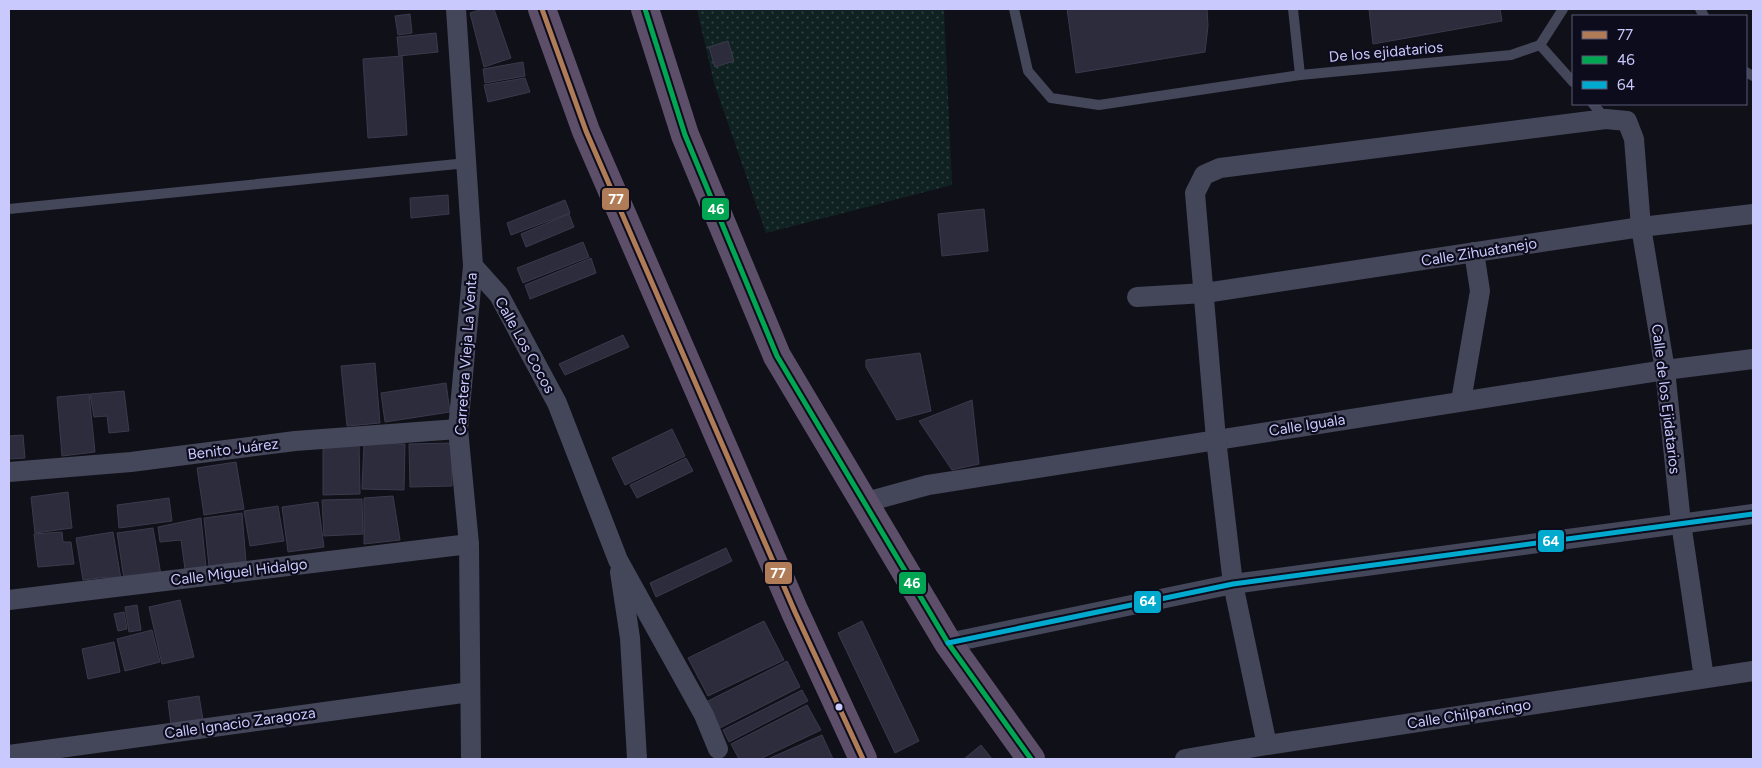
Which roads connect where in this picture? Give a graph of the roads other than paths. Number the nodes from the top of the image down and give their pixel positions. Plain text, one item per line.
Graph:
1 (456, 9) edge
2 (542, 9) edge
3 (645, 9) edge
4 (1014, 9) edge
5 (1293, 9) edge
6 (1564, 9) edge
7 (1540, 45) junction
8 (1300, 75) junction
9 (1572, 81) edge
10 (1594, 105) edge
11 (1606, 119) junction
12 (467, 163) junction
13 (9, 209) edge
14 (1753, 214) edge
15 (1641, 227) junction
16 (1474, 252) junction
17 (473, 266) junction
18 (1205, 293) junction
19 (1137, 297) dead end
20 (1753, 359) edge
21 (1665, 370) junction
22 (1461, 401) junction
23 (458, 429) junction
24 (1216, 439) junction
25 (9, 472) edge
26 (863, 503) junction
27 (1753, 514) edge
28 (1681, 523) junction
29 (469, 544) junction
30 (618, 560) junction
31 (1233, 584) junction
32 (9, 600) edge
33 (948, 643) junction
34 (1753, 671) edge
35 (1704, 678) junction
36 (470, 692) junction
37 (1267, 745) junction
38 (718, 749) dead end
39 (15, 756) edge
40 (471, 759) edge
41 (637, 759) edge
42 (863, 759) edge
43 (1031, 759) edge
44 (1185, 759) edge

1 - 12 street, Carretera Vieja La Venta
2 - 42 highway
3 - 26 highway
4 - 8 lane, De los ejidatarios
5 - 8 lane
6 - 7 lane
7 - 8 lane, De los ejidatarios
7 - 9 lane
10 - 11 lane
11 - 15 street, Calle de los Ejidatarios
11 - 18 street
12 - 13 lane
12 - 17 street, Carretera Vieja La Venta
14 - 15 street, Calle Zihuatanejo
15 - 16 street, Calle Zihuatanejo
15 - 21 street, Calle de los Ejidatarios
16 - 18 street, Calle Zihuatanejo
16 - 22 street
17 - 23 street, Carretera Vieja La Venta
17 - 30 street, Calle Los Cocos
18 - 19 street, Calle Zihuatanejo
18 - 24 street
20 - 21 street, Calle Iguala
21 - 22 street, Calle Iguala
21 - 28 street, Calle de los Ejidatarios
22 - 24 street, Calle Iguala
23 - 25 street, Benito Juárez
23 - 29 street, Carretera Vieja La Venta
24 - 26 street, Calle Iguala
24 - 31 street
26 - 33 highway
27 - 28 street
28 - 31 street
28 - 35 street, Calle de los Ejidatarios
29 - 32 street, Calle Miguel Hidalgo
29 - 36 street, Carretera Vieja La Venta
30 - 38 street
30 - 41 street
31 - 33 street
31 - 37 street
33 - 43 highway
34 - 35 street, Calle Chilpancingo
35 - 37 street, Calle Chilpancingo
36 - 39 street, Calle Ignacio Zaragoza
36 - 40 street, Carretera Vieja La Venta
37 - 44 street, Calle Chilpancingo

